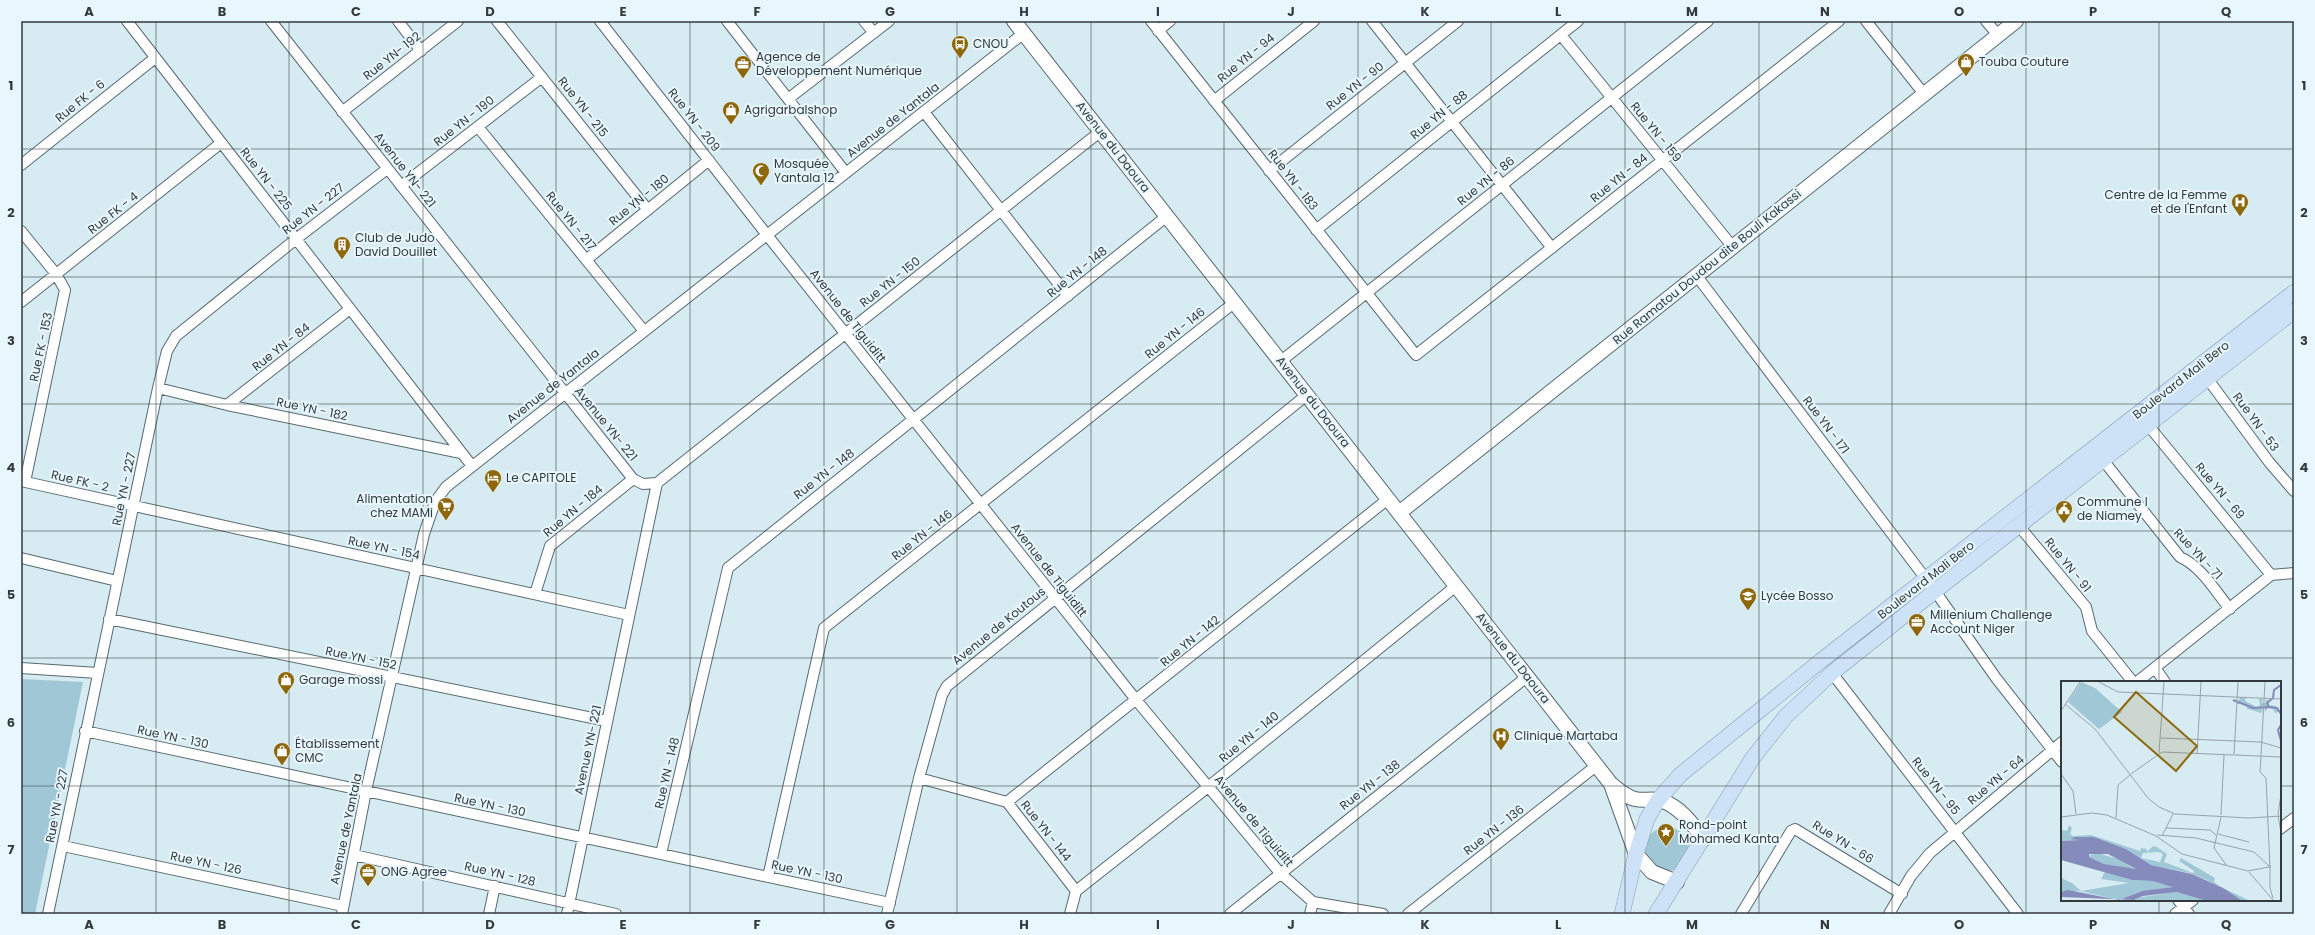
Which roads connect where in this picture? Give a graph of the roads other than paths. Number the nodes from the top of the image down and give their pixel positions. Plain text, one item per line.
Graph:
1 (127, 21) edge
2 (271, 21) edge
3 (398, 21) edge
4 (458, 21) edge
5 (497, 21) edge
6 (600, 21) edge
7 (864, 21) edge
8 (889, 21) edge
9 (1014, 21) edge
10 (1151, 21) edge
11 (1170, 21) edge
12 (1314, 21) edge
13 (1372, 21) edge
14 (1458, 21) edge
15 (1578, 21) edge
16 (1708, 21) edge
17 (1839, 21) edge
18 (1866, 21) edge
19 (1986, 21) edge
20 (2016, 21) edge
21 (728, 22) edge
22 (1158, 30) junction
23 (874, 33) junction
24 (1024, 34) junction
25 (1561, 35) junction
26 (1998, 35) junction
27 (421, 51) junction
28 (155, 58) junction
29 (1405, 63) junction
30 (542, 77) junction
31 (1924, 94) junction
32 (1612, 98) junction
33 (788, 100) junction
34 (1214, 101) junction
35 (342, 112) junction
36 (924, 112) junction
37 (1452, 122) junction
38 (478, 127) junction
39 (1101, 131) junction
40 (222, 143) junction
41 (709, 160) junction
42 (1662, 160) junction
43 (21, 165) edge
44 (387, 169) junction
45 (1269, 171) junction
46 (846, 173) junction
47 (1502, 185) junction
48 (401, 186) junction
49 (648, 210) junction
50 (1001, 212) junction
51 (1167, 216) junction
52 (1316, 230) junction
53 (21, 231) edge
54 (767, 235) junction
55 (296, 239) junction
56 (1732, 246) junction
57 (1552, 248) junction
58 (586, 260) junction
59 (56, 274) junction
60 (1696, 275) junction
61 (2294, 292) edge
62 (1366, 293) junction
63 (1068, 296) junction
64 (21, 302) edge
65 (1235, 302) junction
66 (350, 309) junction
67 (2292, 317) edge
68 (644, 331) junction
69 (845, 334) junction
70 (1416, 355) joint
71 (1281, 361) junction
72 (2198, 366) junction
73 (2208, 379) junction
74 (158, 388) junction
75 (564, 394) junction
76 (1308, 394) junction
77 (227, 405) junction
78 (914, 420) junction
79 (2148, 425) junction
80 (461, 453) junction
81 (2103, 460) junction
82 (472, 466) junction
83 (633, 479) junction
84 (23, 481) edge
85 (657, 483) junction
86 (2294, 491) edge
87 (1388, 499) junction
88 (982, 505) junction
89 (133, 507) junction
90 (1399, 513) junction
91 (2019, 526) junction
92 (21, 558) edge
93 (417, 569) junction
94 (2294, 573) edge
95 (2271, 575) junction
96 (117, 581) junction
97 (1931, 585) junction
98 (1456, 586) junction
99 (535, 594) junction
100 (1054, 598) junction
101 (2230, 610) junction
102 (629, 615) junction
103 (109, 619) junction
104 (21, 668) edge
105 (2155, 668) junction
106 (98, 673) junction
107 (1832, 673) junction
108 (1528, 676) junction
109 (392, 678) junction
110 (2132, 681) edge
111 (2138, 681) edge
112 (2164, 681) edge
113 (1137, 701) junction
114 (607, 721) junction
115 (85, 732) junction
116 (2061, 743) edge
117 (2052, 750) junction
118 (2061, 761) edge
119 (1596, 766) junction
120 (919, 778) junction
121 (1610, 784) junction
122 (1208, 787) junction
123 (366, 792) junction
124 (1658, 800) junction
125 (1007, 802) junction
126 (2294, 818) edge
127 (2281, 828) edge
128 (1955, 832) junction
129 (583, 838) junction
130 (1704, 839) junction
131 (63, 846) junction
132 (661, 854) junction
133 (1636, 854) junction
134 (354, 855) junction
135 (1280, 873) junction
136 (768, 877) junction
137 (1677, 882) junction
138 (495, 886) junction
139 (1076, 891) junction
140 (1902, 894) junction
141 (1313, 902) junction
142 (569, 903) junction
143 (890, 903) junction
144 (2184, 907) edge
145 (342, 910) edge
146 (48, 914) edge
147 (489, 914) edge
148 (567, 914) edge
149 (616, 914) edge
150 (888, 914) edge
151 (1070, 914) edge
152 (1230, 914) edge
153 (1310, 914) edge
154 (1383, 914) edge
155 (1408, 914) edge
156 (1622, 914) edge
157 (1656, 914) edge
158 (1741, 914) edge
159 (1890, 914) edge
160 (2018, 914) edge
161 (2175, 914) edge

1 - 28 street, Rue YN - 225
2 - 35 street, Avenue YN- 221
3 - 27 street
4 - 27 street, Rue YN- 192
5 - 30 street, Rue YN - 215
6 - 41 street, Rue YN - 209
7 - 23 street
8 - 23 street
9 - 24 street, Avenue du Daoura
10 - 22 street, Rue YN - 183
11 - 22 street
12 - 34 street, Rue YN - 94
13 - 29 street
14 - 29 street, Rue YN - 90
15 - 25 street, Rue YN - 88
16 - 32 street, Rue YN - 86
17 - 42 street, Rue YN - 84
18 - 31 street
19 - 26 street
20 - 26 street, Rue Ramatou Doudou dite Bouli Kakassi
21 - 33 street
22 - 34 street, Rue YN - 183
23 - 33 street
24 - 36 street, Avenue de Yantala
24 - 39 street, Avenue du Daoura
25 - 32 street, Rue YN - 159
25 - 37 street, Rue YN - 88
26 - 31 street, Rue Ramatou Doudou dite Bouli Kakassi
27 - 35 street, Rue YN- 192
28 - 40 street, Rue YN - 225
28 - 43 street, Rue FK - 6
29 - 37 street
29 - 45 street, Rue YN - 90
30 - 38 street, Rue YN - 190
30 - 49 street, Rue YN - 215
31 - 56 street, Rue Ramatou Doudou dite Bouli Kakassi
32 - 42 street, Rue YN - 159
32 - 47 street, Rue YN - 86
33 - 46 street
34 - 45 street, Rue YN - 183
35 - 44 street, Avenue YN- 221
36 - 46 street, Avenue de Yantala
36 - 50 street
37 - 47 street
37 - 52 street, Rue YN - 88
38 - 48 street, Rue YN - 190
38 - 58 street, Rue YN - 217
39 - 50 street, Rue YN - 150
39 - 51 street, Avenue du Daoura
40 - 55 street, Rue YN - 225
40 - 59 street, Rue FK - 4
41 - 49 street, Rue YN - 180
41 - 54 street, Rue YN - 209
42 - 56 street, Rue YN - 159
42 - 57 street, Rue YN - 84
44 - 48 street, Avenue YN- 221
44 - 55 street, Rue YN - 227
45 - 52 street, Rue YN - 183
46 - 54 street, Avenue de Yantala
47 - 57 street
47 - 62 street, Rue YN - 86
48 - 75 street, Avenue YN- 221
49 - 58 street, Rue YN - 180
50 - 63 street
50 - 69 street, Rue YN - 150
51 - 63 street, Rue YN - 148
51 - 65 street, Avenue du Daoura
52 - 62 street, Rue YN - 183
53 - 59 street, Rue FK - 153
54 - 68 street, Avenue de Yantala
54 - 69 street, Avenue de Tiguiditt
55 - 66 street, Rue YN - 225
55 - 74 street, Rue YN - 227
56 - 60 street, Rue Ramatou Doudou dite Bouli Kakassi
57 - 70 street, Rue YN - 84
58 - 68 street, Rue YN - 217
59 - 64 street, Rue FK - 4
59 - 84 street, Rue FK - 153
60 - 90 street, Rue Ramatou Doudou dite Bouli Kakassi
60 - 97 street, Rue YN - 171
61 - 72 main road, Boulevard Mali Bero
62 - 70 street, Rue YN - 183
62 - 71 street, Rue YN - 86
63 - 78 street, Rue YN - 148
65 - 71 street, Avenue du Daoura
65 - 88 street, Rue YN - 146
66 - 77 street, Rue YN - 84
66 - 80 street, Rue YN - 225
67 - 73 main road, Boulevard Mali Bero
68 - 75 street, Avenue de Yantala
69 - 78 street, Avenue de Tiguiditt
69 - 85 street, Rue YN - 150
71 - 76 street, Avenue du Daoura
72 - 73 street, Rue YN - 53
72 - 97 main road, Boulevard Mali Bero
73 - 79 main road, Boulevard Mali Bero
73 - 86 street, Rue YN - 53
74 - 77 street, Rue YN - 182
74 - 89 street, Rue YN - 227
75 - 82 street, Avenue de Yantala
75 - 83 street, Avenue YN- 221
76 - 87 street, Avenue du Daoura
76 - 100 street, Avenue de Koutous
77 - 80 street, Rue YN - 182
78 - 88 street, Avenue de Tiguiditt
78 - 132 street, Rue YN - 148
79 - 81 main road, Boulevard Mali Bero
79 - 95 street, Rue YN - 69
80 - 82 street, Rue YN - 225
81 - 91 main road, Boulevard Mali Bero
81 - 101 street, Rue YN - 71
82 - 93 street, Avenue de Yantala
83 - 85 street, Avenue YN- 221
83 - 99 street, Rue YN - 184
84 - 89 street, Rue FK - 2
85 - 102 street, Avenue YN- 221
87 - 90 street, Avenue du Daoura
87 - 113 street, Rue YN - 142
88 - 100 street, Avenue de Tiguiditt
88 - 136 street, Rue YN - 146
89 - 93 street, Rue YN - 154
89 - 96 street, Rue YN - 227
90 - 98 street, Avenue du Daoura
91 - 97 main road, Boulevard Mali Bero
91 - 110 street, Rue YN - 91
92 - 96 street
93 - 99 street, Rue YN - 154
93 - 109 street, Avenue de Yantala
94 - 95 street
95 - 101 street
96 - 103 street, Rue YN - 227
97 - 107 main road, Boulevard Mali Bero
97 - 117 street, Rue YN - 171
97 - 124 main road, Boulevard Mali Bero
98 - 108 street, Avenue du Daoura
98 - 122 street, Rue YN - 140
99 - 102 street, Rue YN - 154
100 - 113 street, Avenue de Tiguiditt
100 - 120 street, Avenue de Koutous
101 - 105 street
102 - 114 street, Avenue YN- 221
103 - 106 street, Rue YN - 227
103 - 109 street, Rue YN - 152
104 - 106 street
105 - 111 street
105 - 112 street
106 - 115 street, Rue YN - 227
107 - 128 street, Rue YN - 95
107 - 130 main road, Boulevard Mali Bero
108 - 119 street, Avenue du Daoura
108 - 135 street, Rue YN - 138
109 - 114 street, Rue YN - 152
109 - 123 street, Avenue de Yantala
113 - 122 street, Avenue de Tiguiditt
113 - 125 street, Rue YN - 142
114 - 129 street, Avenue YN- 221
115 - 123 street, Rue YN - 130
115 - 131 street, Rue YN - 227
116 - 117 street, Rue YN - 64
117 - 118 street, Rue YN - 171
117 - 128 street, Rue YN - 64
119 - 121 street, Avenue du Daoura
119 - 155 street, Rue YN - 136
120 - 125 street, Rue YN - 144
120 - 143 street, Avenue de Koutous
121 - 124 street, Avenue du Daoura
121 - 133 street, Avenue du Daoura
122 - 135 street, Avenue de Tiguiditt
122 - 139 street, Rue YN - 140
123 - 129 street, Rue YN - 130
123 - 134 street, Avenue de Yantala
124 - 130 street, Avenue du Daoura
124 - 133 main road, Boulevard Mali Bero
125 - 139 street, Rue YN - 144
126 - 127 street
128 - 140 street, Rue YN - 64
128 - 160 street, Rue YN - 95
129 - 132 street, Rue YN - 130
129 - 142 street, Avenue YN- 221
130 - 137 main road, Boulevard Mali Bero
131 - 145 street, Rue YN - 126
131 - 146 street, Rue YN - 227
132 - 136 street, Rue YN - 130
133 - 137 street, Avenue du Daoura
133 - 156 main road, Boulevard Mali Bero
134 - 138 street, Rue YN - 128
134 - 145 street, Avenue de Yantala
135 - 141 street, Avenue de Tiguiditt
135 - 152 street, Rue YN - 138
136 - 143 street, Rue YN - 130
137 - 157 main road, Boulevard Mali Bero
138 - 142 street, Rue YN - 128
138 - 147 street
139 - 151 street
140 - 158 street, Rue YN - 66
140 - 159 street, Rue YN - 64
141 - 153 street
141 - 154 street
142 - 148 street, Avenue YN- 221
142 - 149 street, Rue YN - 128
143 - 150 street, Avenue de Koutous
144 - 161 street

